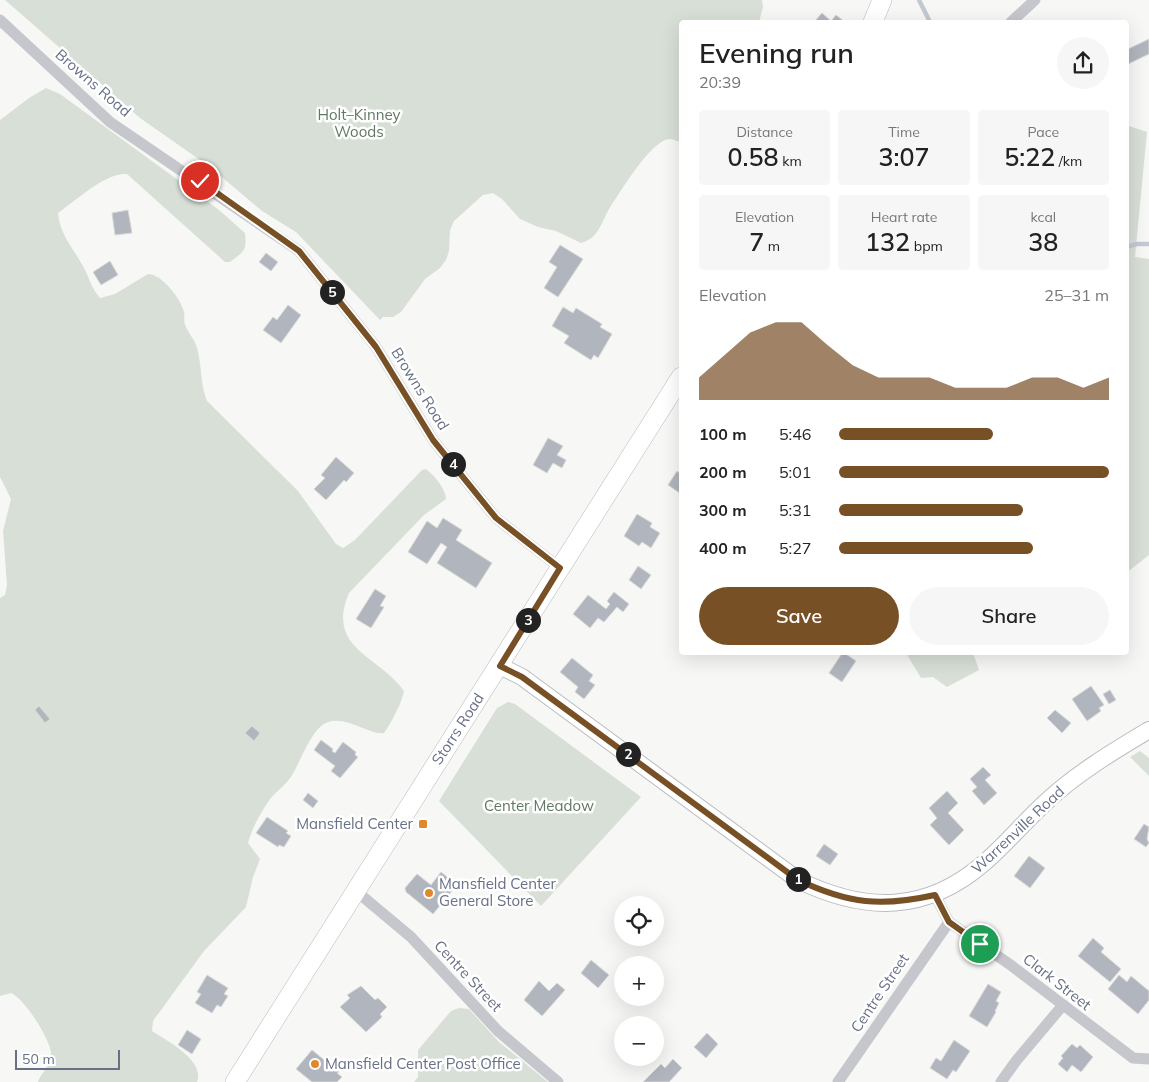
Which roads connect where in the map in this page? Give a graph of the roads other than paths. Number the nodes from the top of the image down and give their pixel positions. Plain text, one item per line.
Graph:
1 (882, 0) edge
2 (1035, 0) edge
3 (0, 20) edge
4 (873, 20) edge
5 (1012, 20) edge
6 (679, 380) edge
7 (560, 568) junction
8 (500, 666) junction
9 (1149, 730) edge
10 (356, 891) junction
11 (935, 895) junction
12 (949, 922) junction
13 (1063, 1006) junction
14 (1149, 1059) edge
15 (235, 1082) edge
16 (558, 1082) edge
17 (838, 1082) edge
18 (1001, 1082) edge

1 - 4 main road
2 - 5 street
3 - 7 street, Browns Road
6 - 7 main road, Storrs Road
7 - 8 main road, Storrs Road
8 - 10 main road, Storrs Road
8 - 11 main road, Warrenville Road
9 - 11 main road, Warrenville Road
10 - 15 main road, Storrs Road
10 - 16 street, Centre Street
11 - 12 street, Clark Street
12 - 13 street, Clark Street
12 - 17 street, Centre Street
13 - 14 street, Clark Street
13 - 18 street

